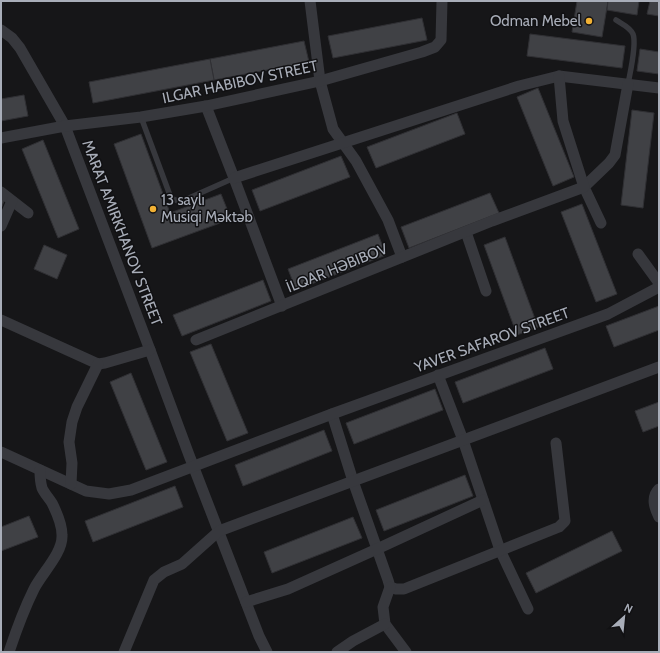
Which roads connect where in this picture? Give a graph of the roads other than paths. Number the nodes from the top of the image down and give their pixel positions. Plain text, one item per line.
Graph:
1 (310, 1) edge
2 (442, 1) edge
3 (616, 20) dead end
4 (1, 30) edge
5 (559, 76) junction
6 (320, 81) junction
7 (628, 84) junction
8 (659, 88) edge
9 (206, 106) junction
10 (141, 117) junction
11 (65, 126) junction
12 (1, 138) edge
13 (343, 143) junction
14 (234, 178) junction
15 (584, 187) junction
16 (1, 192) edge
17 (12, 201) junction
18 (28, 213) dead end
19 (601, 223) dead end
20 (1, 226) edge
21 (466, 232) junction
22 (638, 254) dead end
23 (402, 257) junction
24 (659, 283) edge
25 (659, 287) edge
26 (486, 292) dead end
27 (282, 306) junction
28 (1, 320) edge
29 (196, 340) dead end
30 (150, 350) junction
31 (98, 364) junction
32 (659, 367) edge
33 (438, 375) junction
34 (332, 414) junction
35 (463, 440) junction
36 (556, 443) dead end
37 (1, 452) edge
38 (193, 466) junction
39 (40, 470) junction
40 (353, 481) junction
41 (71, 484) junction
42 (659, 489) edge
43 (483, 500) junction
44 (659, 517) edge
45 (219, 531) junction
46 (377, 550) junction
47 (500, 550) junction
48 (390, 587) junction
49 (246, 602) junction
50 (528, 609) dead end
51 (385, 624) junction
52 (9, 652) edge
53 (124, 652) edge
54 (267, 652) edge
55 (337, 652) edge
56 (406, 652) edge

1 - 6 street, İLQAR HƏBIBOV
2 - 6 street, ILGAR HABIBOV STREET
3 - 7 lane
4 - 11 street, MARAT AMIRKHANOV STREET
5 - 7 street
5 - 13 street
5 - 15 street
6 - 9 street, ILGAR HABIBOV STREET
6 - 13 street, İLQAR HƏBIBOV
7 - 8 street
7 - 15 street
9 - 10 street, ILGAR HABIBOV STREET
9 - 14 street, İLQAR HƏBIBOV
10 - 11 street, ILGAR HABIBOV STREET
10 - 14 lane
11 - 12 street, ILGAR HABIBOV STREET
11 - 30 street, MARAT AMIRKHANOV STREET
13 - 14 street
13 - 23 street, İLQAR HƏBIBOV
14 - 27 street, İLQAR HƏBIBOV
15 - 19 street
15 - 21 street, İLQAR HƏBIBOV
16 - 17 street
17 - 18 street
17 - 20 street
21 - 23 street, İLQAR HƏBIBOV
21 - 26 street
22 - 24 street
23 - 27 street, İLQAR HƏBIBOV
25 - 33 street, YAVER SAFAROV STREET
27 - 29 street, İLQAR HƏBIBOV
28 - 31 street
30 - 31 street, MARAT AMIRKHANOV STREET
30 - 38 street, MARAT AMIRKHANOV STREET
31 - 41 street
32 - 35 street
33 - 34 street, YAVER SAFAROV STREET
33 - 35 street
34 - 38 street, YAVER SAFAROV STREET
34 - 40 street
35 - 40 street
35 - 43 street
36 - 47 street
37 - 39 street
38 - 41 street
38 - 45 street, MARAT AMIRKHANOV STREET
39 - 41 street
39 - 52 street
40 - 45 street
40 - 46 street
42 - 44 street
43 - 46 street
43 - 47 street
45 - 49 street, MARAT AMIRKHANOV STREET
45 - 53 street
46 - 48 street
46 - 49 street
47 - 48 street
47 - 50 street
48 - 51 street
49 - 54 street, MARAT AMIRKHANOV STREET
51 - 55 street
51 - 56 street

